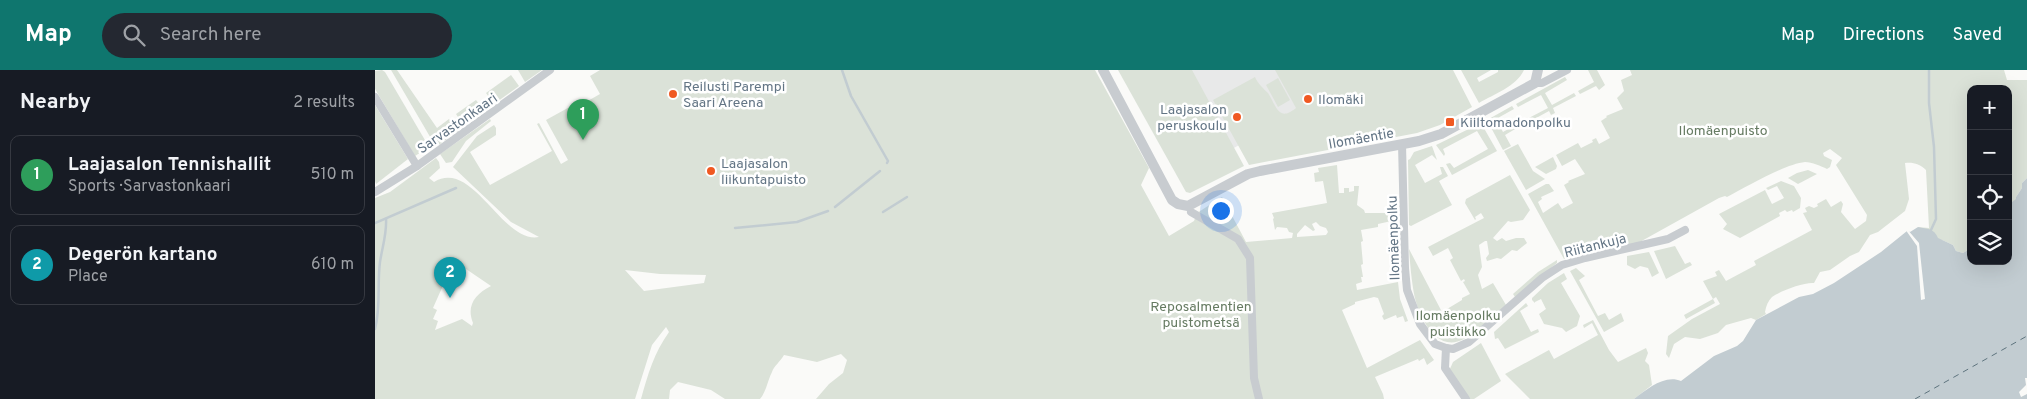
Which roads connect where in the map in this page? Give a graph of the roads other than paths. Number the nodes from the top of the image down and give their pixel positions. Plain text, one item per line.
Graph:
1 (550, 70) edge
2 (1103, 70) edge
3 (1538, 70) edge
4 (1567, 70) edge
5 (1535, 84) junction
6 (375, 97) edge
7 (1402, 144) junction
8 (417, 166) junction
9 (375, 192) edge
10 (1189, 209) junction
11 (1685, 230) dead end
12 (1446, 348) junction
13 (1259, 399) edge
14 (1465, 399) edge

1 - 8 street, Sarvastonkaari
2 - 10 street
3 - 5 street
4 - 5 street, Ilomäentie
5 - 7 street, Ilomäentie
6 - 8 street
7 - 10 street, Ilomäentie
7 - 12 street, Ilomäenpolku
8 - 9 street, Sarvastonkaari
10 - 13 street
11 - 12 street, Riitankuja
12 - 14 street

